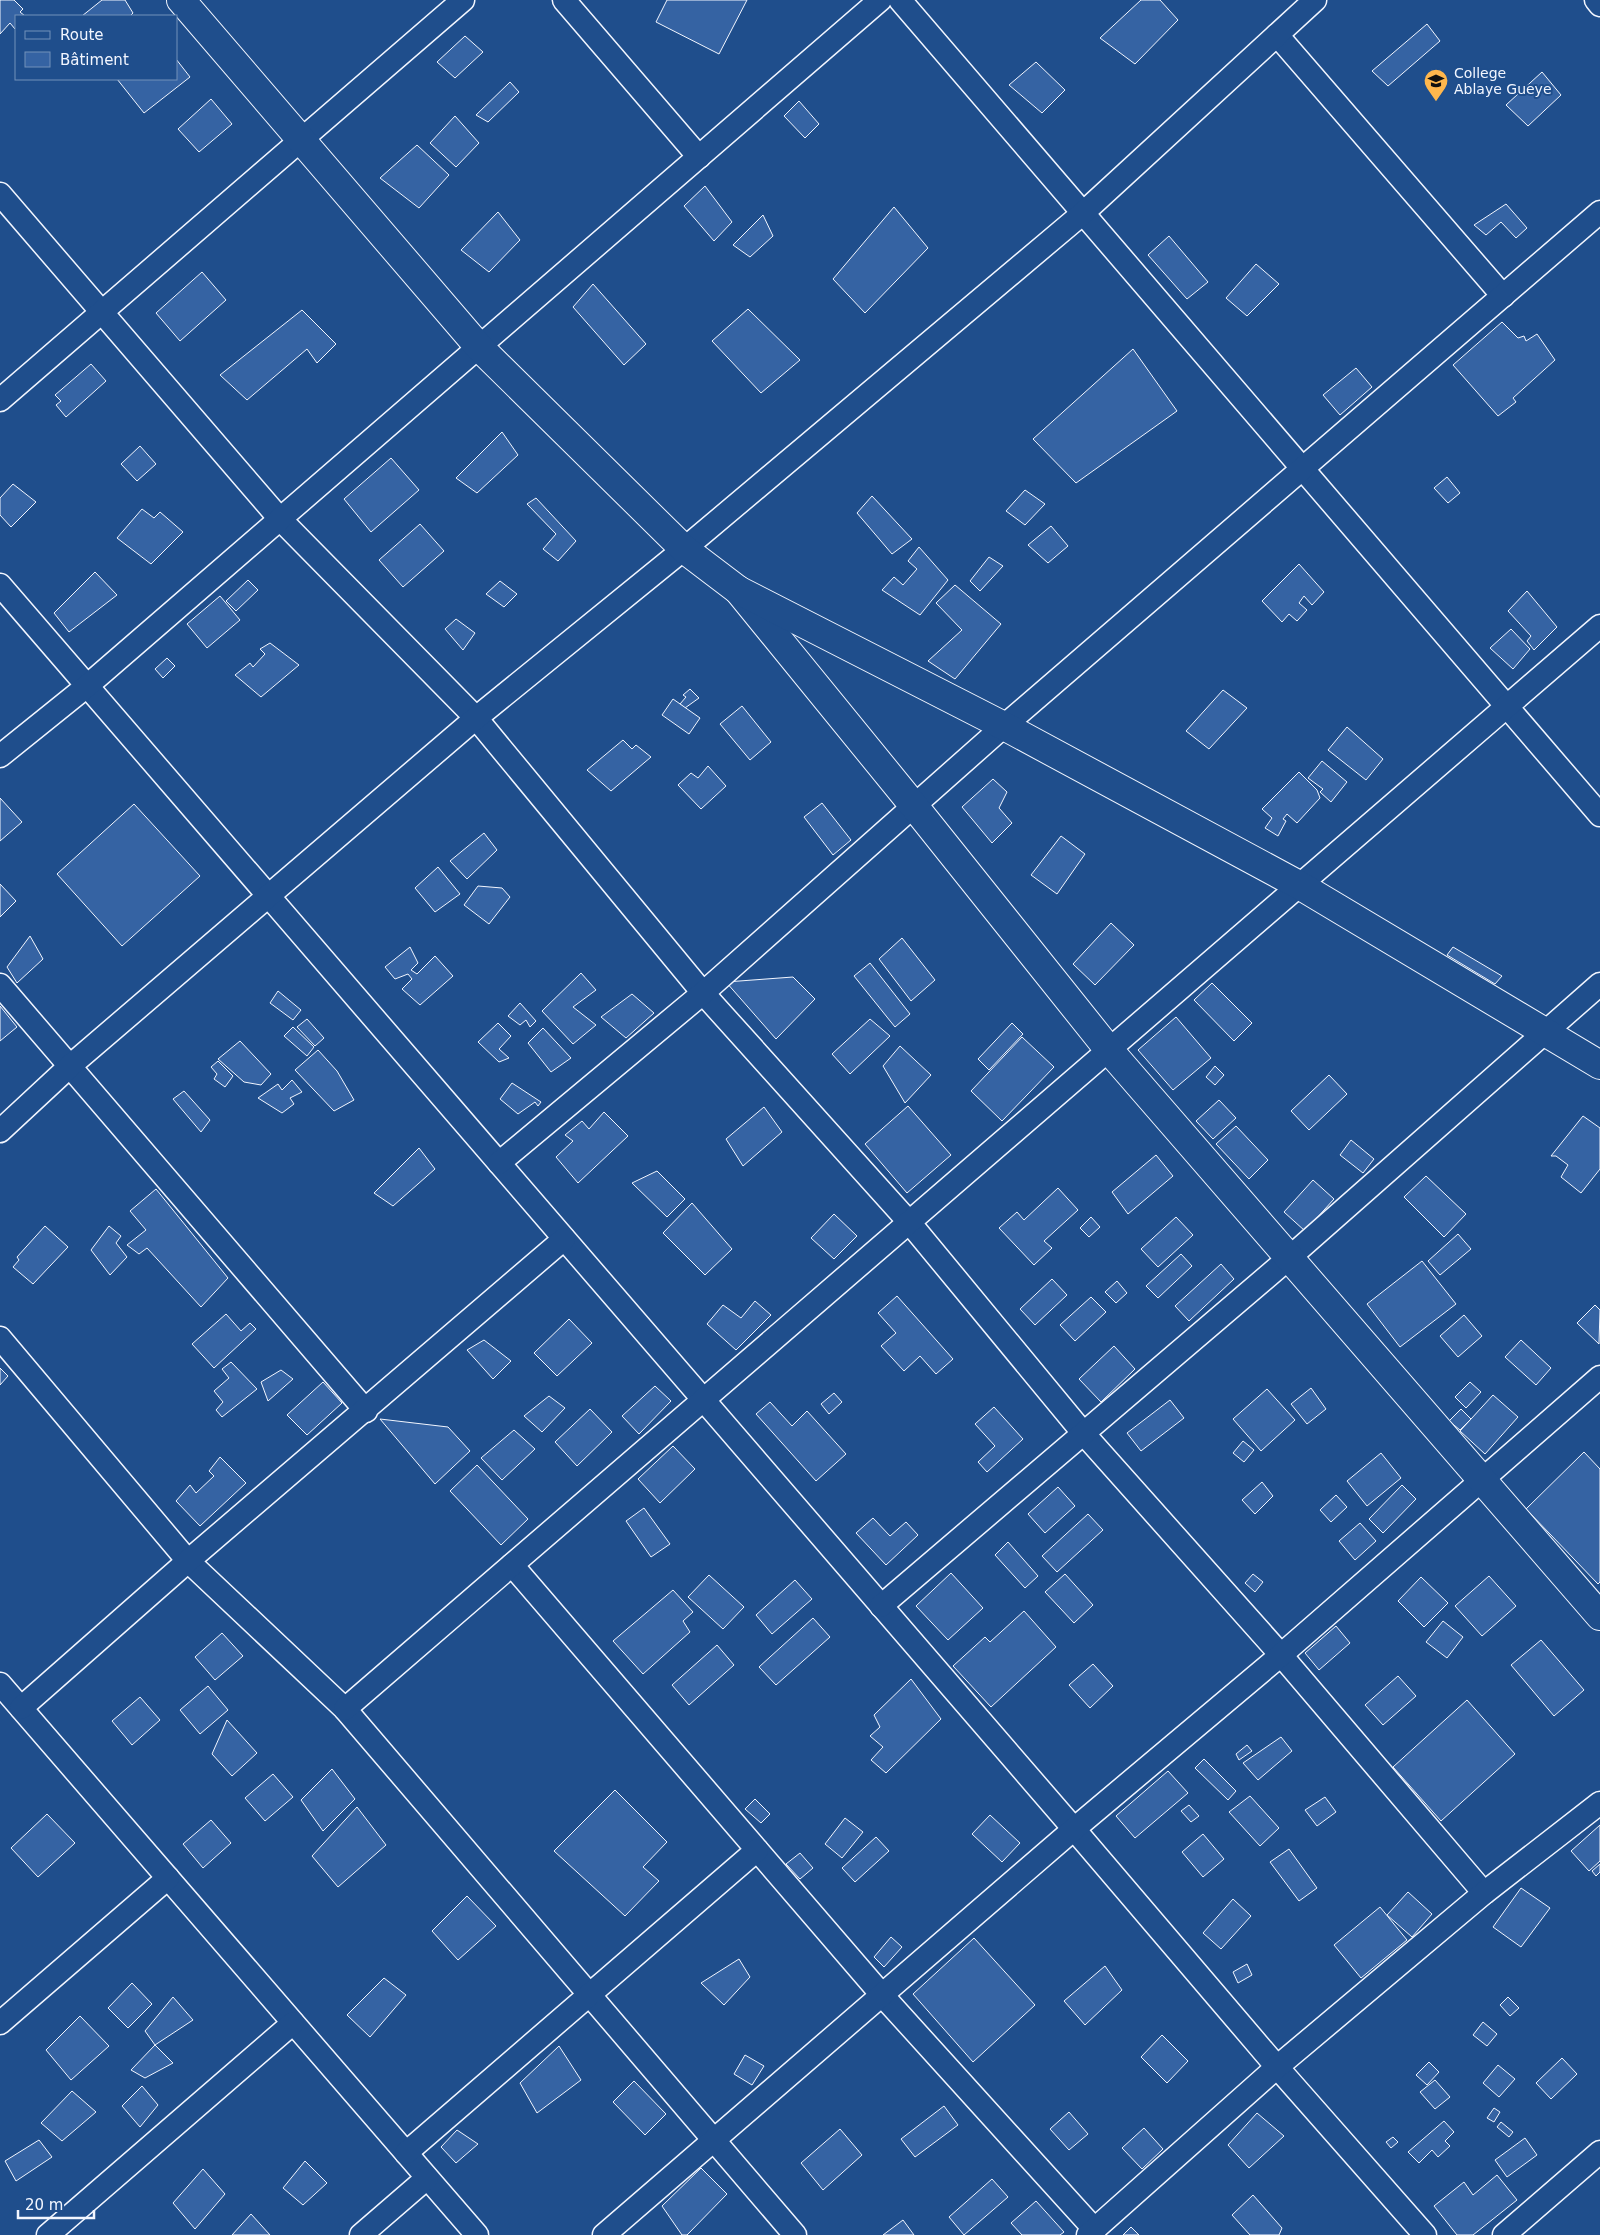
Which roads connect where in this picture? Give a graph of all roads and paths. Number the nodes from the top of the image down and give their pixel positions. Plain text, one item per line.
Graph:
1 (181, 0) edge
2 (463, 0) edge
3 (564, 0) edge
4 (880, 0) edge
5 (900, 0) edge
6 (1315, 0) edge
7 (1596, 0) edge
8 (1600, 5) edge
9 (1277, 35) junction
10 (301, 140) junction
11 (699, 157) junction
12 (0, 194) edge
13 (1600, 212) edge
14 (1082, 214) junction
15 (1503, 296) junction
16 (102, 312) junction
17 (479, 346) junction
18 (0, 400) edge
19 (1302, 469) junction
20 (280, 519) junction
21 (684, 549) junction
22 (0, 585) edge
23 (738, 590) junction
24 (1600, 626) edge
25 (87, 686) junction
26 (1507, 706) junction
27 (476, 718) junction
28 (1004, 726) junction
29 (0, 756) edge
30 (914, 806) junction
31 (1600, 815) edge
32 (1299, 885) junction
33 (268, 896) junction
34 (1600, 984) edge
35 (0, 985) edge
36 (703, 993) junction
37 (1545, 1032) junction
38 (1109, 1050) junction
39 (1600, 1065) edge
40 (70, 1066) junction
41 (0, 1131) edge
42 (499, 1163) junction
43 (909, 1222) junction
44 (564, 1239) junction
45 (1289, 1258) junction
46 (0, 1338) edge
47 (1600, 1376) edge
48 (704, 1400) junction
49 (366, 1411) junction
50 (1084, 1434) junction
51 (1481, 1480) junction
52 (188, 1561) junction
53 (512, 1565) junction
54 (881, 1606) junction
55 (1600, 1616) edge
56 (1281, 1655) junction
57 (0, 1684) edge
58 (21, 1708) junction
59 (345, 1709) junction
60 (1600, 1803) edge
61 (1074, 1829) junction
62 (757, 1850) junction
63 (168, 1878) junction
64 (1484, 1893) junction
65 (590, 1994) junction
66 (882, 1995) junction
67 (0, 2023) edge
68 (293, 2023) junction
69 (1277, 2067) junction
70 (714, 2140) junction
71 (1600, 2152) edge
72 (406, 2153) junction
73 (428, 2178) junction
74 (1091, 2232) edge
75 (48, 2235) edge
76 (361, 2235) edge
77 (477, 2235) edge
78 (604, 2235) edge
79 (795, 2235) edge
80 (1424, 2235) edge
81 (1504, 2235) edge

1 - 10 main road
2 - 10 street
3 - 11 street
4 - 11 street
5 - 14 street
6 - 9 street
7 - 8 street
9 - 14 street
9 - 15 street
10 - 16 street
10 - 17 main road
11 - 17 street
12 - 16 street
13 - 15 street
14 - 19 street
14 - 21 street
15 - 19 street
16 - 18 street
16 - 20 street
17 - 20 street
17 - 21 main road
19 - 26 street
19 - 28 street
20 - 25 street
20 - 27 street
21 - 23 main road
21 - 27 street
22 - 25 street
23 - 28 main road
23 - 30 main road
24 - 26 street
25 - 29 street
25 - 33 street
26 - 31 street
26 - 32 street
27 - 33 street
27 - 36 street
28 - 30 street
28 - 32 main road
30 - 36 street
30 - 38 main road
32 - 37 main road
32 - 38 street
33 - 40 street
33 - 42 street
34 - 37 street
35 - 40 street
36 - 42 street
36 - 43 street
37 - 39 main road
37 - 45 street
38 - 43 street
38 - 45 main road
40 - 41 street
40 - 49 street
42 - 44 street
43 - 48 street
43 - 50 street
44 - 48 street
44 - 49 street
45 - 50 street
45 - 51 main road
46 - 52 street
47 - 51 street
48 - 53 street
48 - 54 street
49 - 52 street
50 - 54 street
50 - 56 street
51 - 55 main road
51 - 56 street
52 - 58 street
52 - 59 street
53 - 59 street
53 - 62 street
54 - 61 street
56 - 61 street
56 - 64 street
57 - 58 street
58 - 63 street
59 - 65 street
60 - 64 street
61 - 66 street
61 - 69 street
62 - 65 street
62 - 66 street
63 - 67 street
63 - 68 street
64 - 69 street
65 - 70 street
65 - 72 street
66 - 70 street
66 - 74 street
68 - 72 street
68 - 75 street
69 - 74 street
69 - 80 street
70 - 78 street
70 - 79 street
71 - 81 street
72 - 73 street
73 - 76 street
73 - 77 street

